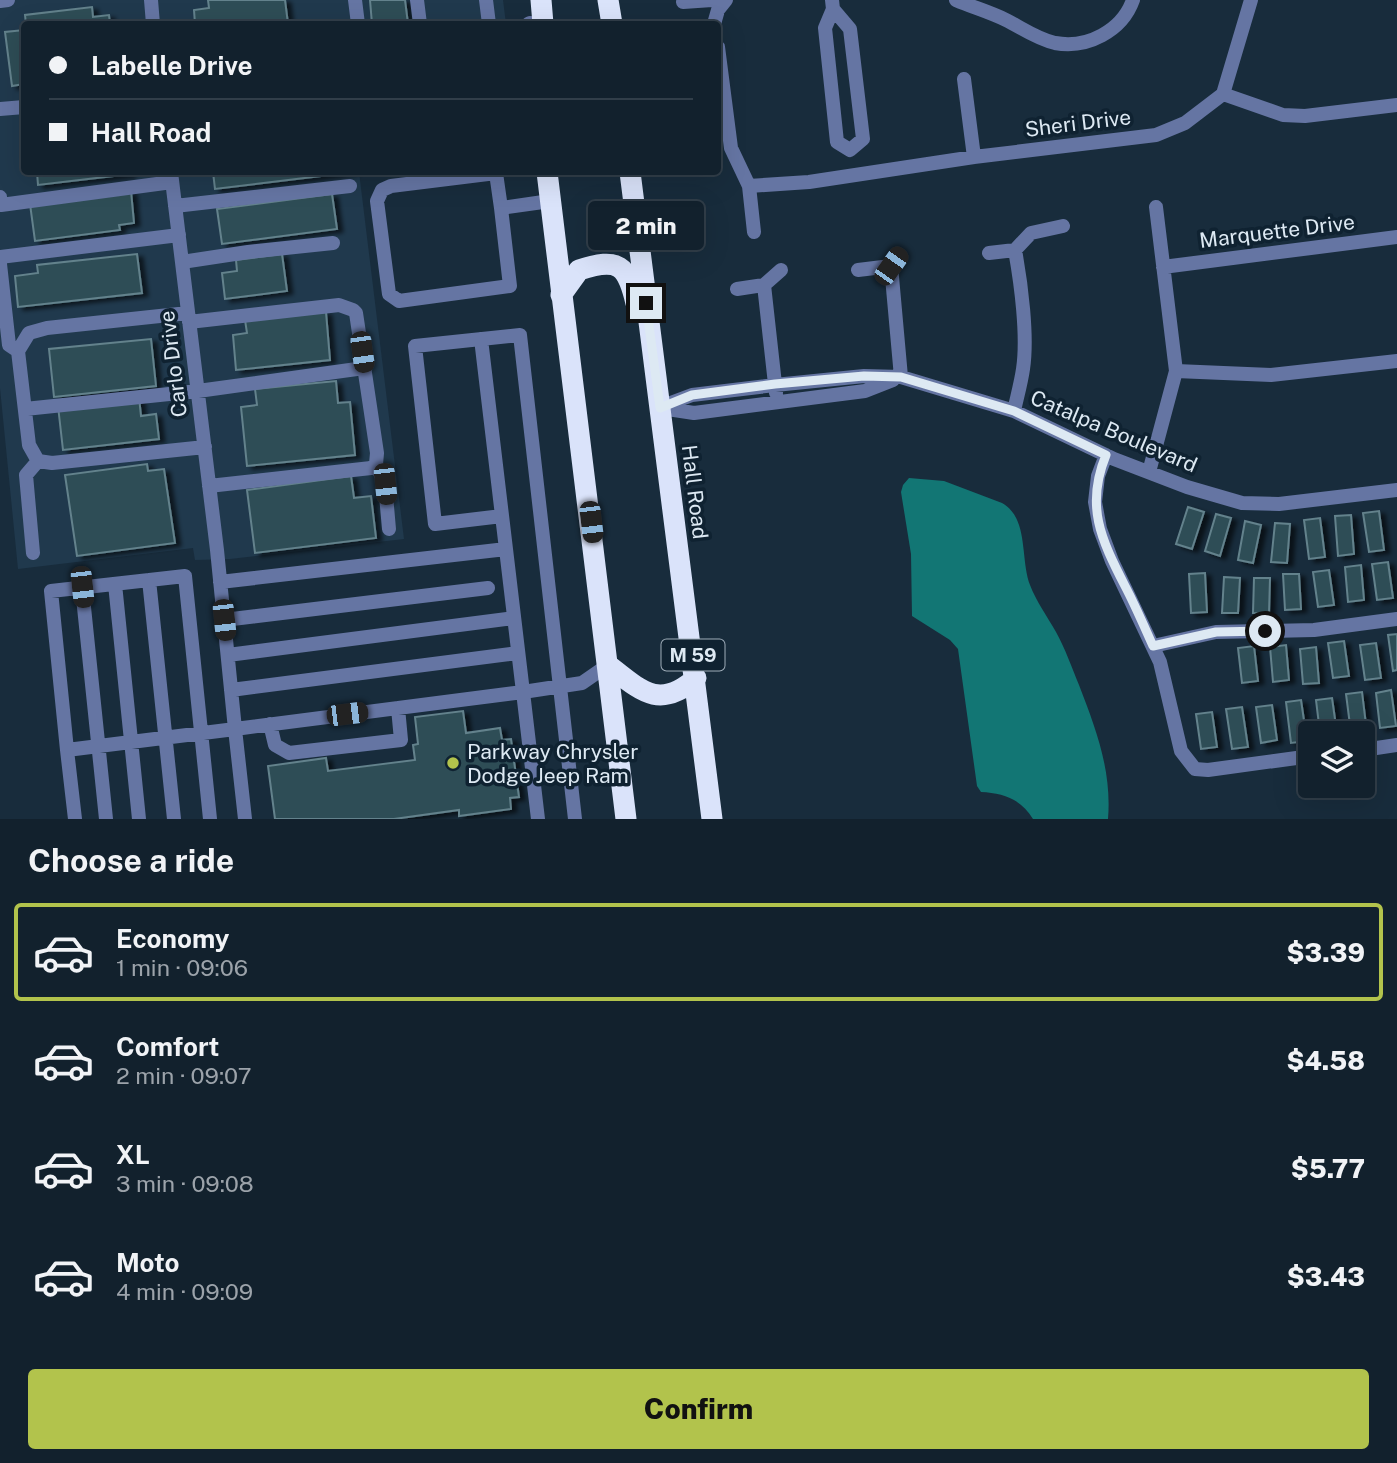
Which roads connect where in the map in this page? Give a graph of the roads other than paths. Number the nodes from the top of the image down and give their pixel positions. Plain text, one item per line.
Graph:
1 (8, 0) edge
2 (150, 0) edge
3 (355, 0) edge
4 (417, 0) edge
5 (486, 0) edge
6 (528, 0) edge
7 (541, 0) edge
8 (608, 0) edge
9 (712, 0) edge
10 (726, 0) edge
11 (956, 0) edge
12 (1133, 0) edge
13 (1251, 0) edge
14 (0, 1) edge
15 (683, 2) dead end
16 (833, 5) edge
17 (153, 21) edge
18 (358, 21) edge
19 (420, 21) edge
20 (489, 21) edge
21 (532, 21) edge
22 (534, 21) edge
23 (612, 21) edge
24 (716, 21) edge
25 (721, 70) edge
26 (964, 79) dead end
27 (1223, 94) junction
28 (1397, 105) edge
29 (21, 107) edge
30 (0, 109) edge
31 (974, 157) junction
32 (480, 175) edge
33 (496, 175) edge
34 (547, 175) edge
35 (630, 175) edge
36 (172, 177) edge
37 (350, 186) dead end
38 (749, 186) junction
39 (0, 197) edge
40 (550, 201) junction
41 (175, 206) junction
42 (1156, 207) dead end
43 (501, 208) junction
44 (1063, 226) dead end
45 (754, 232) dead end
46 (179, 235) junction
47 (1397, 237) edge
48 (333, 243) dead end
49 (1015, 250) junction
50 (989, 253) dead end
51 (0, 257) edge
52 (182, 262) junction
53 (0, 264) edge
54 (1163, 267) junction
55 (781, 270) dead end
56 (858, 270) dead end
57 (764, 285) junction
58 (737, 289) dead end
59 (561, 295) junction
60 (189, 317) junction
61 (481, 339) junction
62 (18, 351) junction
63 (1397, 361) edge
64 (365, 368) junction
65 (1176, 371) junction
66 (901, 377) junction
67 (775, 384) junction
68 (198, 391) junction
69 (777, 402) junction
70 (660, 408) junction
71 (25, 409) junction
72 (1014, 411) junction
73 (205, 447) junction
74 (1106, 455) junction
75 (38, 461) junction
76 (376, 464) junction
77 (1149, 472) junction
78 (209, 486) junction
79 (1397, 490) edge
80 (502, 516) junction
81 (389, 529) dead end
82 (506, 549) junction
83 (33, 553) dead end
84 (149, 580) junction
85 (220, 583) junction
86 (115, 584) junction
87 (82, 587) junction
88 (488, 588) dead end
89 (514, 618) junction
90 (1397, 619) edge
91 (224, 620) junction
92 (1153, 646) junction
93 (518, 653) junction
94 (228, 655) junction
95 (608, 665) junction
96 (696, 678) junction
97 (559, 687) junction
98 (231, 690) junction
99 (523, 692) junction
100 (398, 708) junction
101 (270, 724) junction
102 (235, 729) junction
103 (200, 733) junction
104 (165, 738) junction
105 (131, 742) junction
106 (1397, 745) edge
107 (98, 746) junction
108 (1375, 748) edge
109 (67, 750) junction
110 (1298, 758) edge
111 (75, 819) edge
112 (106, 819) edge
113 (139, 819) edge
114 (174, 819) edge
115 (210, 819) edge
116 (245, 819) edge
117 (538, 819) edge
118 (575, 819) edge
119 (626, 819) edge
120 (712, 819) edge

1 - 14 street
2 - 17 street
3 - 18 street
4 - 19 street
5 - 20 street
6 - 21 highway
7 - 22 highway
8 - 23 highway
9 - 15 street
10 - 24 street
11 - 12 street
13 - 27 street
16 - 16 street
25 - 38 street
26 - 31 street
27 - 28 street
27 - 31 street, Sheri Drive
29 - 30 street
31 - 38 street, Sheri Drive
32 - 43 street
33 - 43 street
34 - 40 highway
35 - 70 highway, Hall Road / M 59
36 - 39 street
36 - 41 street, Carlo Drive
37 - 41 street
38 - 45 street
40 - 43 street
40 - 59 highway
41 - 46 street, Carlo Drive
42 - 54 street
44 - 49 street
46 - 51 street
46 - 52 street, Carlo Drive
47 - 54 street, Marquette Drive
48 - 52 street
49 - 50 street
49 - 72 street
52 - 60 street, Carlo Drive
53 - 62 street
54 - 65 street
55 - 57 street
56 - 66 street
57 - 58 street
57 - 67 street
59 - 70 highway
59 - 95 highway
60 - 62 street
60 - 64 street
60 - 68 street, Carlo Drive
61 - 80 street
61 - 80 street
61 - 97 street
62 - 71 street
63 - 65 street
64 - 68 street
64 - 76 street
65 - 77 street
66 - 67 street, Catalpa Boulevard
66 - 69 street
66 - 72 street, Catalpa Boulevard
67 - 69 street
67 - 70 street, Catalpa Boulevard
68 - 71 street
68 - 73 street, Carlo Drive
69 - 70 street
70 - 96 highway, Hall Road / M 59
71 - 75 street
72 - 74 street, Catalpa Boulevard
73 - 75 street
73 - 78 street, Carlo Drive
74 - 77 street, Catalpa Boulevard
74 - 92 street
75 - 83 street
76 - 78 street
76 - 81 street
77 - 79 street, Catalpa Boulevard
78 - 85 street, Carlo Drive
80 - 82 street
82 - 85 street
82 - 89 street
84 - 86 street
84 - 103 street
84 - 104 street
85 - 91 street, Carlo Drive
86 - 87 street
86 - 105 street
87 - 107 street
87 - 109 street
88 - 91 street
89 - 93 street
89 - 94 street
90 - 92 street
91 - 94 street, Carlo Drive
92 - 110 street
93 - 98 street
93 - 99 street
94 - 98 street, Carlo Drive
95 - 96 highway
95 - 97 street
95 - 119 highway
96 - 120 highway, Hall Road / M 59
97 - 99 street
97 - 118 street
98 - 102 street, Carlo Drive
99 - 100 street
99 - 117 street
100 - 101 street
100 - 101 street
101 - 102 street
102 - 103 street
102 - 116 street, Carlo Drive
103 - 104 street
103 - 115 street
104 - 105 street
104 - 114 street
105 - 107 street
105 - 113 street
106 - 108 street
107 - 109 street
107 - 112 street
109 - 111 street

